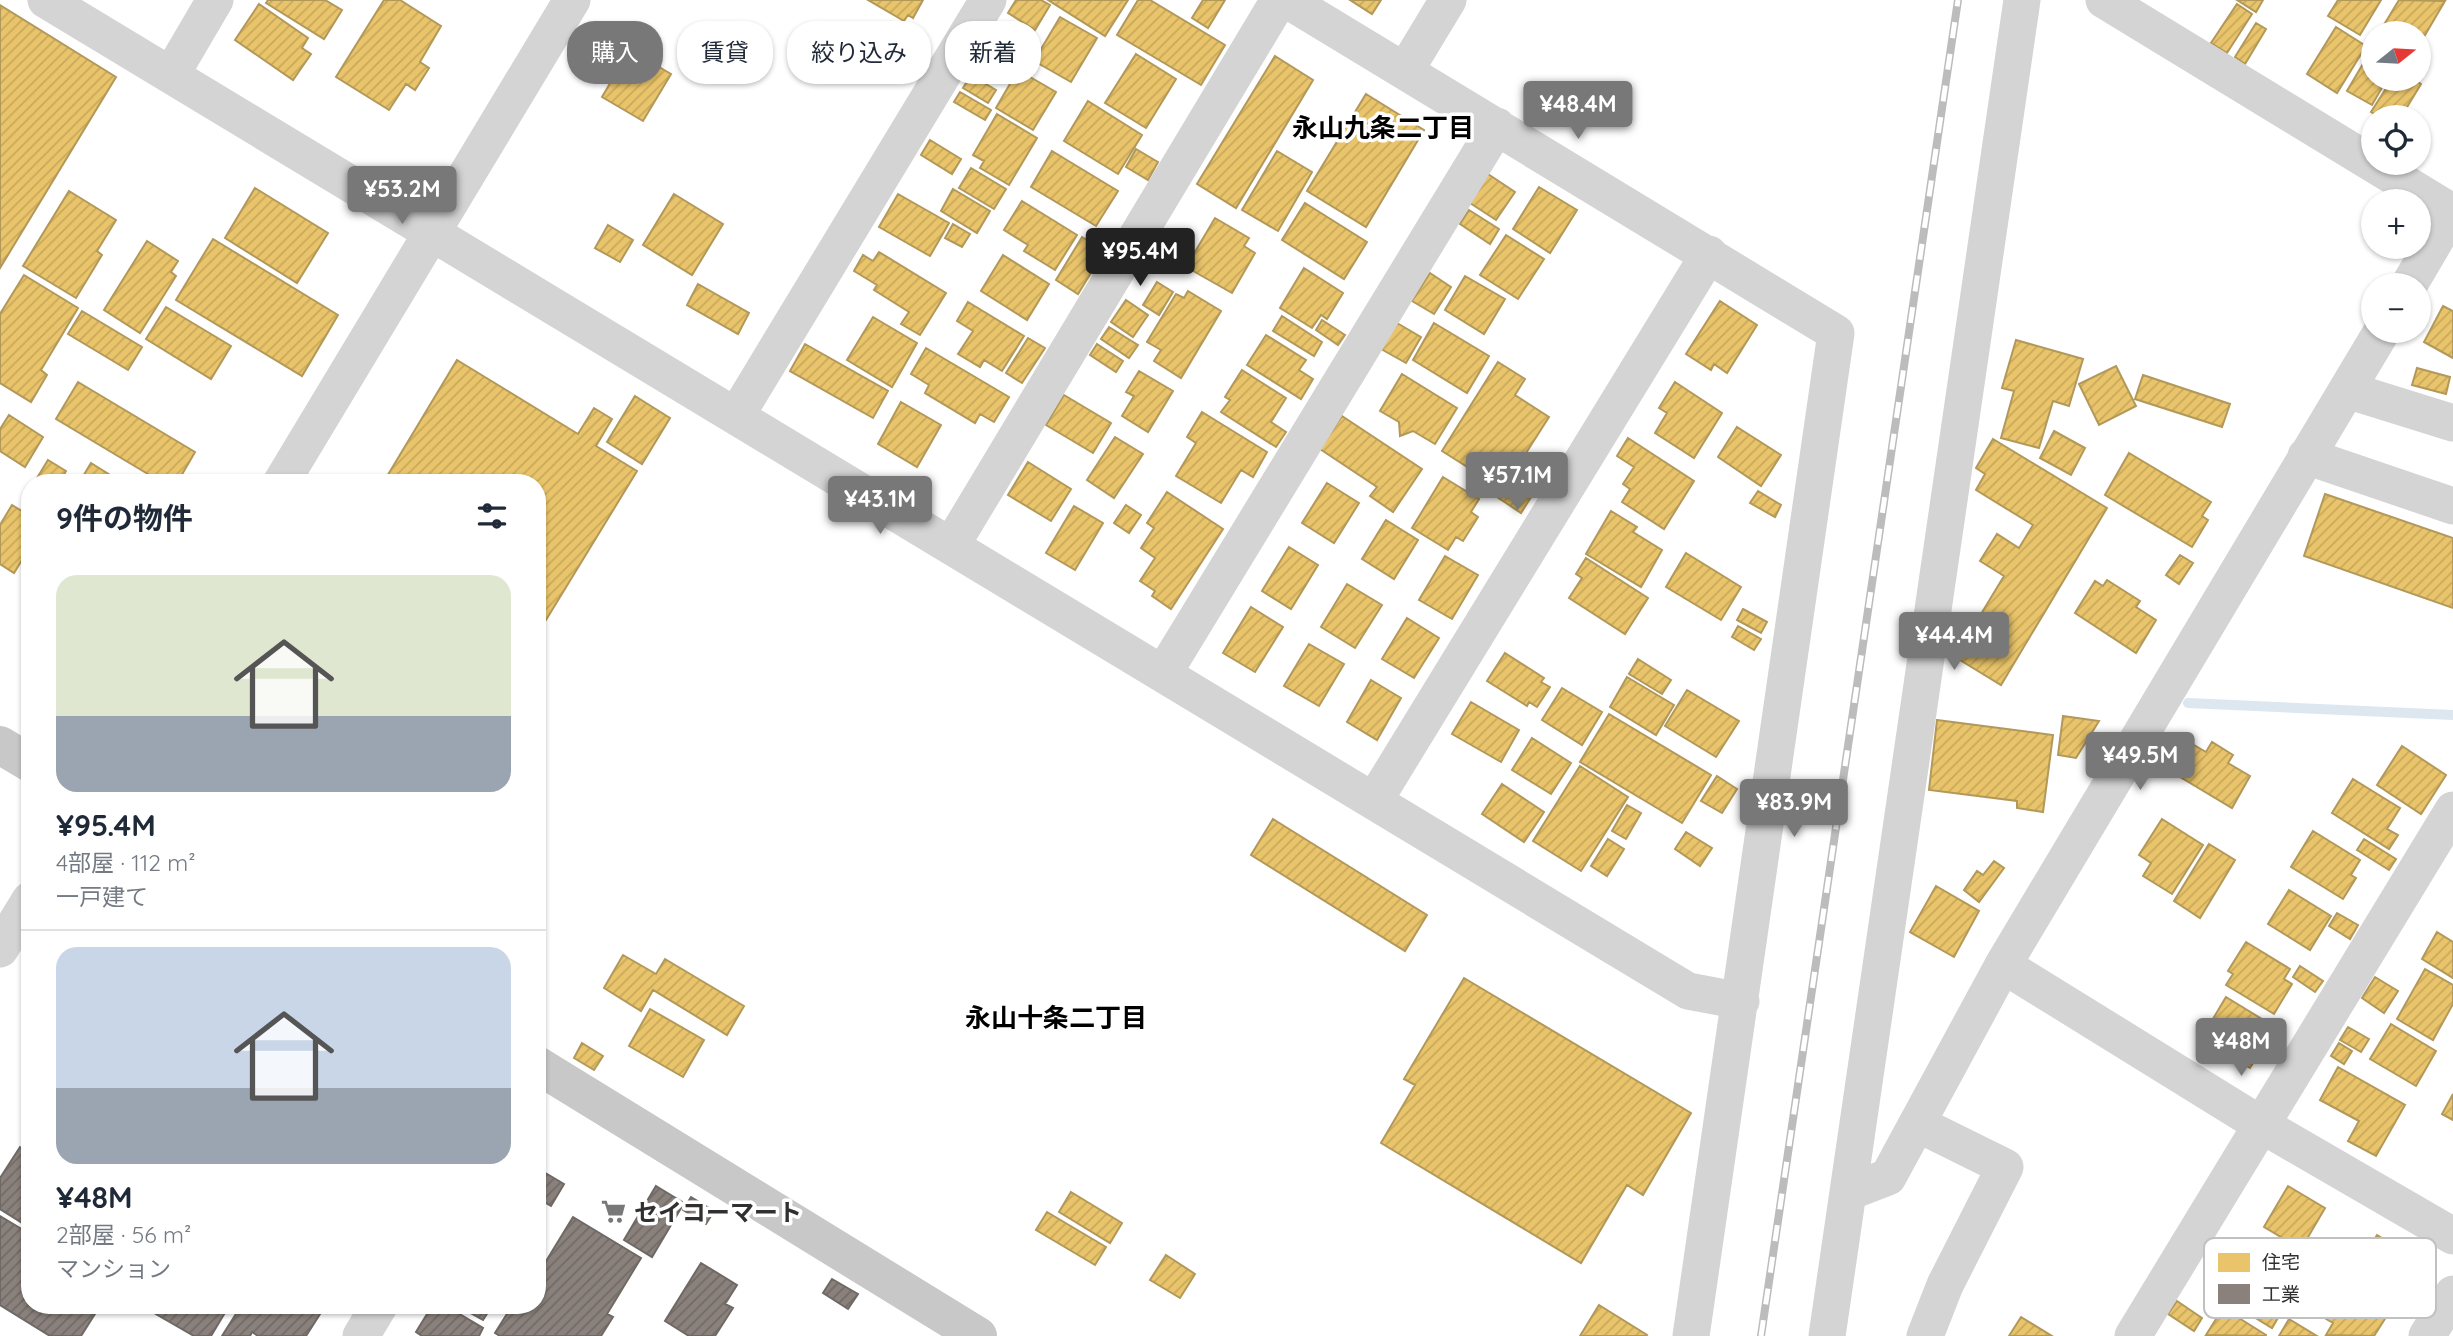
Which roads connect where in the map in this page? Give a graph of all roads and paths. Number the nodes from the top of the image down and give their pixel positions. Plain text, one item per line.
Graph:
1 (46, 0) edge
2 (215, 0) edge
3 (572, 0) edge
4 (988, 0) edge
5 (1279, 0) edge
6 (1287, 0) edge
7 (1448, 0) edge
8 (2022, 0) edge
9 (2104, 0) edge
10 (1405, 71) junction
11 (171, 75) junction
12 (1497, 126) junction
13 (2452, 211) edge
14 (431, 233) junction
15 (1709, 254) junction
16 (2416, 273) edge
17 (2375, 343) edge
18 (2347, 390) junction
19 (736, 416) junction
20 (2453, 423) edge
21 (2306, 456) junction
22 (286, 474) edge
23 (2453, 506) edge
24 (951, 546) junction
25 (1163, 674) junction
26 (0, 745) edge
27 (21, 758) edge
28 (1374, 801) junction
29 (2453, 810) edge
30 (21, 915) edge
31 (0, 949) edge
32 (2003, 965) junction
33 (1741, 1001) junction
34 (546, 1071) edge
35 (1919, 1124) junction
36 (2260, 1124) junction
37 (1849, 1192) junction
38 (2453, 1236) edge
39 (2453, 1294) edge
40 (374, 1314) edge
41 (360, 1336) edge
42 (978, 1336) edge
43 (1691, 1336) edge
44 (1827, 1336) edge
45 (1925, 1336) edge
46 (2133, 1336) edge
47 (2427, 1336) edge

1 - 11 street
2 - 11 street
3 - 14 street
4 - 19 street
5 - 24 street
6 - 10 street
7 - 10 street
8 - 37 street
9 - 13 street
10 - 12 street
11 - 14 street
12 - 15 street
12 - 25 street
13 - 16 street
14 - 19 street
14 - 22 street
15 - 28 street
15 - 33 street
17 - 18 street
18 - 20 street
18 - 21 street
19 - 24 street
21 - 23 street
21 - 32 street
24 - 25 street
25 - 28 street
26 - 27 main road
28 - 33 street
29 - 36 street
30 - 31 street
32 - 35 street
32 - 36 street
33 - 43 street
34 - 42 main road
35 - 37 street
35 - 45 street
36 - 38 street
36 - 46 street
37 - 44 street
39 - 47 street
40 - 41 street

